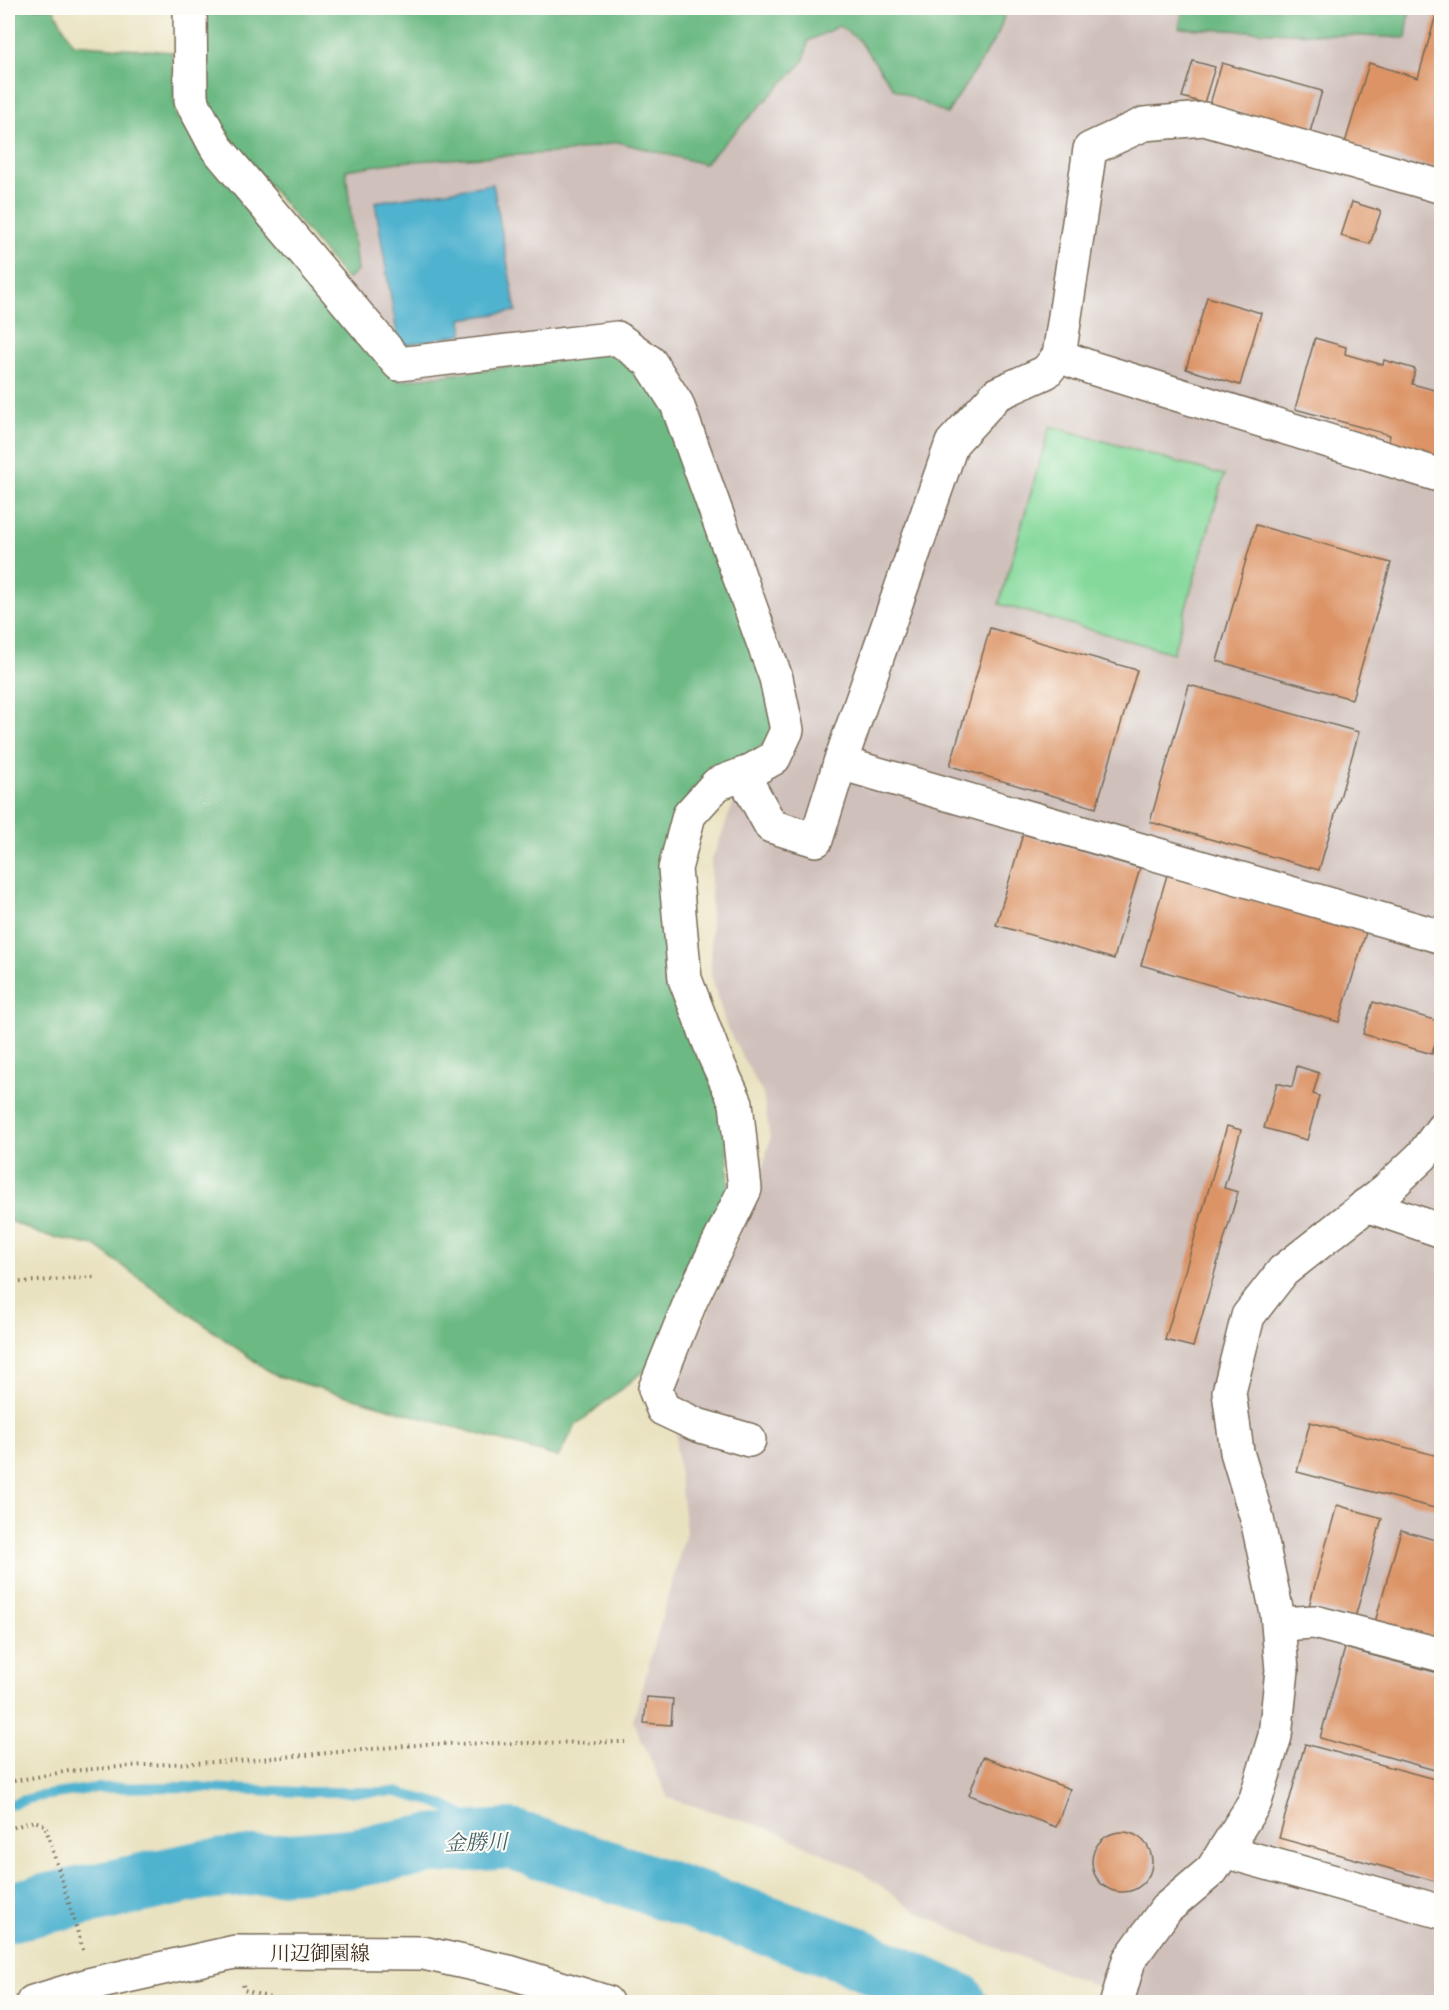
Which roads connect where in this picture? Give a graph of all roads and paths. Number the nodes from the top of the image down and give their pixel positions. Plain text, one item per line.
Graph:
1 (190, 8) edge
2 (1442, 187) edge
3 (1059, 356) junction
4 (1442, 476) edge
5 (840, 763) junction
6 (742, 775) junction
7 (1442, 937) edge
8 (1442, 1129) edge
9 (1366, 1205) junction
10 (1442, 1231) edge
11 (94, 1277) dead end
12 (8, 1283) edge
13 (749, 1440) dead end
14 (1279, 1624) junction
15 (1442, 1655) edge
16 (625, 1742) dead end
17 (8, 1782) edge
18 (8, 1829) edge
19 (1224, 1851) junction
20 (1442, 1912) edge
21 (87, 1963) dead end
22 (588, 2000) edge
23 (33, 2002) edge
24 (1117, 2002) edge

1 - 6 main road
2 - 3 main road
3 - 4 main road
3 - 5 main road
5 - 6 main road
5 - 7 main road
6 - 13 main road
8 - 9 main road
9 - 10 main road
9 - 14 main road
11 - 12 path
14 - 15 main road
14 - 19 main road
16 - 17 path
18 - 21 path
19 - 20 main road
19 - 24 main road
22 - 23 main road, 川辺御園線

